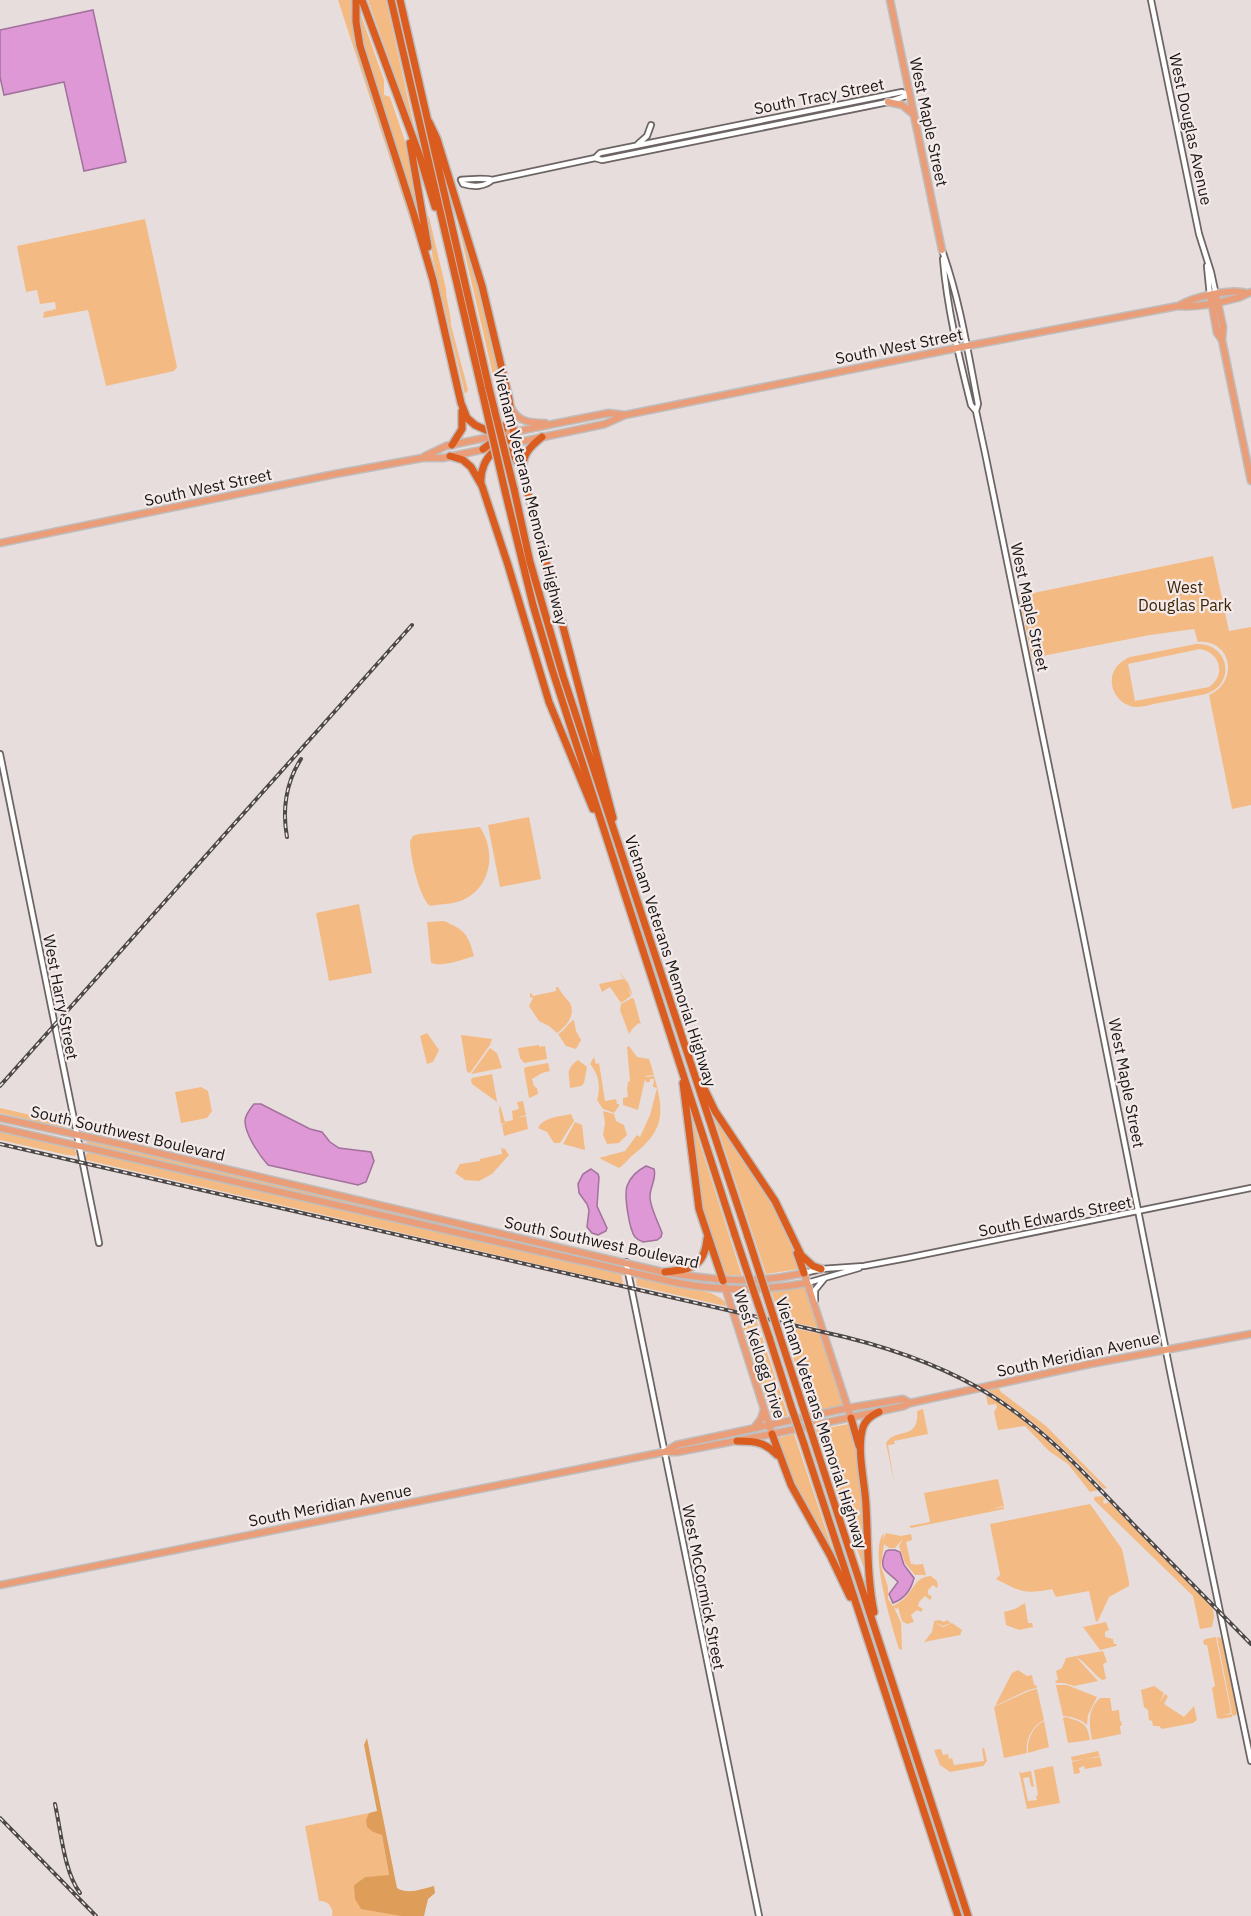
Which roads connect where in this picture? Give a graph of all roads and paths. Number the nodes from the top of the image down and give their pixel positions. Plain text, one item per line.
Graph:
1 (356, 0) edge
2 (362, 0) edge
3 (391, 0) edge
4 (400, 0) edge
5 (890, 0) edge
6 (1151, 0) edge
7 (909, 95) junction
8 (888, 102) junction
9 (401, 109) junction
10 (913, 114) junction
11 (429, 122) junction
12 (651, 125) dead end
13 (637, 145) junction
14 (594, 158) junction
15 (492, 180) junction
16 (942, 250) junction
17 (433, 280) junction
18 (1249, 293) edge
19 (1214, 299) junction
20 (960, 314) junction
21 (951, 316) junction
22 (467, 328) junction
23 (967, 346) junction
24 (957, 348) junction
25 (486, 390) junction
26 (508, 399) junction
27 (461, 403) junction
28 (510, 407) junction
29 (976, 411) junction
30 (626, 415) junction
31 (558, 423) junction
32 (506, 425) junction
33 (511, 433) junction
34 (486, 434) junction
35 (542, 437) junction
36 (498, 440) junction
37 (515, 443) junction
38 (452, 445) junction
39 (483, 450) joint
40 (512, 453) junction
41 (450, 456) junction
42 (422, 458) junction
43 (487, 458) junction
44 (523, 473) junction
45 (1251, 481) edge
46 (482, 486) junction
47 (527, 488) junction
48 (0, 543) edge
49 (0, 754) edge
50 (603, 826) junction
51 (624, 862) junction
52 (683, 1041) junction
53 (677, 1054) junction
54 (0, 1118) edge
55 (0, 1128) edge
56 (76, 1134) junction
57 (79, 1146) junction
58 (1251, 1188) edge
59 (1139, 1211) junction
60 (708, 1236) junction
61 (794, 1242) junction
62 (99, 1243) dead end
63 (626, 1262) junction
64 (864, 1266) junction
65 (821, 1269) junction
66 (627, 1272) junction
67 (665, 1272) junction
68 (804, 1273) junction
69 (824, 1278) junction
70 (723, 1281) junction
71 (807, 1283) junction
72 (726, 1289) junction
73 (816, 1312) junction
74 (1251, 1334) edge
75 (1166, 1350) junction
76 (910, 1403) junction
77 (764, 1408) junction
78 (848, 1408) junction
79 (879, 1412) junction
80 (851, 1418) junction
81 (769, 1425) junction
82 (754, 1428) junction
83 (772, 1434) junction
84 (737, 1441) junction
85 (861, 1451) junction
86 (664, 1452) junction
87 (780, 1459) junction
88 (0, 1585) edge
89 (880, 1641) junction
90 (869, 1643) junction
91 (1251, 1761) edge
92 (759, 1916) edge
93 (958, 1916) edge
94 (968, 1916) edge

1 - 17 highway
2 - 9 highway
3 - 22 highway, Vietnam Veterans Memorial Highway
4 - 11 highway, Vietnam Veterans Memorial Highway
5 - 7 main road, West Maple Street
6 - 19 street, West Douglas Avenue
7 - 8 street, South Tracy Street
7 - 10 main road, West Maple Street
7 - 13 street, South Tracy Street
8 - 10 main road
8 - 14 street, South Tracy Street
9 - 17 highway
9 - 22 highway
10 - 16 main road, West Maple Street
11 - 25 highway, Vietnam Veterans Memorial Highway
11 - 26 highway
12 - 13 street
13 - 14 street, South Tracy Street
14 - 15 street, South Tracy Street
15 - 15 street, South Tracy Street
16 - 20 street, West Maple Street
16 - 21 street, West Maple Street
17 - 27 highway
18 - 19 main road, South West Street
19 - 23 main road, South West Street
19 - 45 main road, West Douglas Avenue
20 - 21 street
20 - 23 street, West Maple Street
21 - 24 street, West Maple Street
22 - 25 highway, Vietnam Veterans Memorial Highway
23 - 24 main road, South West Street
23 - 29 street, West Maple Street
24 - 29 street, West Maple Street
24 - 30 main road, South West Street
25 - 50 highway, Vietnam Veterans Memorial Highway, bridge
25 - 51 highway, Vietnam Veterans Memorial Highway, bridge
26 - 28 highway
26 - 31 main road
27 - 34 highway
27 - 38 highway
28 - 32 highway
28 - 33 highway
29 - 59 street, West Maple Street
30 - 31 main road, South West Street
30 - 35 main road, South West Street
31 - 33 main road, South West Street
32 - 34 highway
32 - 36 highway
33 - 36 highway
33 - 37 highway
34 - 36 highway
34 - 38 main road, South West Street
35 - 37 main road, South West Street
35 - 47 highway
36 - 37 highway
36 - 39 highway
36 - 40 highway
36 - 43 highway
37 - 44 highway
38 - 42 main road, South West Street
39 - 41 main road, South West Street
40 - 43 highway
40 - 44 highway
41 - 42 main road, South West Street
41 - 46 highway
42 - 48 main road, South West Street
43 - 46 highway
44 - 47 highway
46 - 50 highway
47 - 51 highway
49 - 56 street, West Harry Street
50 - 53 highway, Vietnam Veterans Memorial Highway
51 - 52 highway, Vietnam Veterans Memorial Highway
52 - 61 highway
52 - 89 highway, Vietnam Veterans Memorial Highway, bridge
53 - 60 highway
53 - 90 highway, Vietnam Veterans Memorial Highway, bridge
54 - 56 main road, South Southwest Boulevard
55 - 57 main road, South Southwest Boulevard
56 - 57 street, West Harry Street
56 - 63 main road, South Southwest Boulevard
57 - 62 street, West Harry Street
57 - 66 main road, South Southwest Boulevard
58 - 59 street, South Edwards Street
59 - 64 street, South Edwards Street
59 - 75 street, West Maple Street
60 - 67 highway
60 - 70 highway
61 - 65 highway
61 - 68 highway
63 - 66 street, West McCormick Street
63 - 67 main road, South Southwest Boulevard
64 - 65 street, South Southwest Boulevard
64 - 69 street, South Southwest Boulevard
65 - 68 street, South Southwest Boulevard
66 - 72 main road, South Southwest Boulevard
66 - 86 street, West McCormick Street
67 - 70 main road, South Southwest Boulevard
68 - 70 main road, South Southwest Boulevard
68 - 71 main road
69 - 71 street, South Southwest Boulevard
69 - 73 street
70 - 72 main road, West Kellogg Drive
71 - 72 main road, South Southwest Boulevard
71 - 73 main road
72 - 77 main road, West Kellogg Drive
73 - 78 main road
74 - 75 main road, South Meridian Avenue
75 - 76 main road, South Meridian Avenue
75 - 91 street, West Maple Street
76 - 78 main road, South Meridian Avenue
76 - 79 main road, South Meridian Avenue
77 - 81 main road, West Kellogg Drive
77 - 82 main road
78 - 80 main road
78 - 81 main road, South Meridian Avenue
79 - 80 main road, South Meridian Avenue
79 - 85 highway
80 - 83 main road, South Meridian Avenue
80 - 85 highway
81 - 82 main road, South Meridian Avenue
81 - 83 main road, West Kellogg Drive
82 - 86 main road, South Meridian Avenue
83 - 84 main road, South Meridian Avenue
83 - 87 highway
84 - 86 main road, South Meridian Avenue
84 - 87 highway
85 - 89 highway
86 - 88 main road, South Meridian Avenue
86 - 92 street, West McCormick Street
87 - 90 highway
89 - 94 highway, Vietnam Veterans Memorial Highway
90 - 93 highway, Vietnam Veterans Memorial Highway

